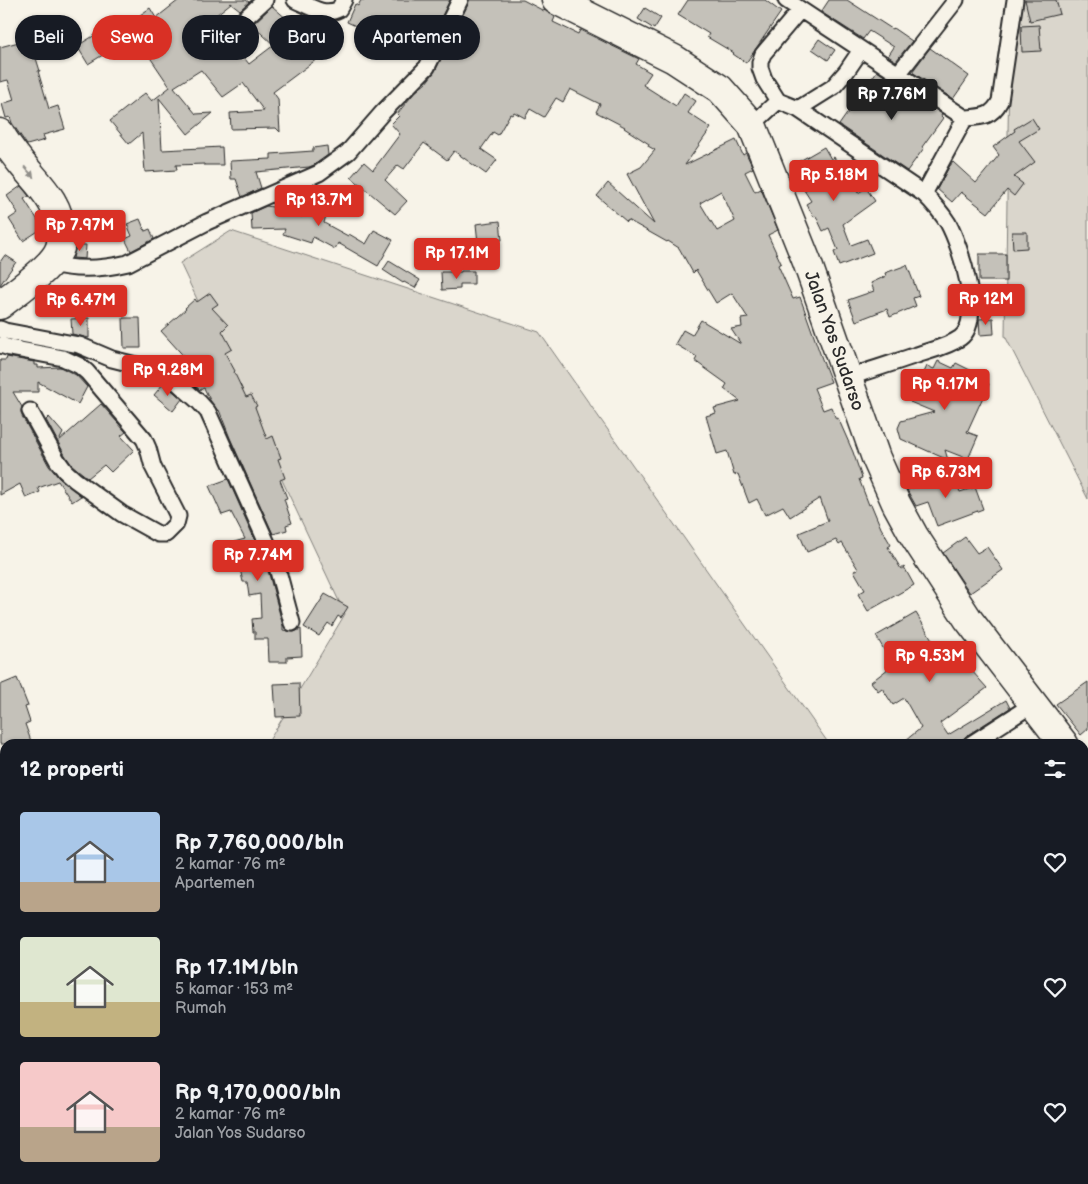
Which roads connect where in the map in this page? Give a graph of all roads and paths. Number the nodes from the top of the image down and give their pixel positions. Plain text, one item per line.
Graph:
1 (265, 0) edge
2 (295, 0) edge
3 (344, 0) edge
4 (460, 0) edge
5 (556, 0) edge
6 (786, 0) edge
7 (956, 0) edge
8 (1015, 0) edge
9 (800, 10) junction
10 (248, 15) edge
11 (861, 50) junction
12 (898, 74) junction
13 (778, 100) junction
14 (798, 109) junction
15 (964, 118) junction
16 (752, 124) junction
17 (0, 133) edge
18 (924, 194) junction
19 (50, 263) junction
20 (0, 305) edge
21 (0, 329) edge
22 (0, 345) edge
23 (849, 377) junction
24 (30, 411) dead end
25 (292, 623) dead end
26 (1033, 704) junction
27 (980, 739) edge
28 (1060, 739) edge

1 - 10 street
2 - 3 street
4 - 19 street
5 - 16 highway, Jalan Yos Sudarso
6 - 9 street
7 - 12 street
8 - 15 street
9 - 11 street
9 - 13 street
11 - 12 street
11 - 14 street
12 - 15 street
13 - 14 street
13 - 16 street
14 - 18 street
15 - 18 street
16 - 23 highway, Jalan Yos Sudarso
17 -> 19 highway
18 - 23 street
19 - 20 highway
21 - 25 street
22 - 24 street
23 - 26 highway, Jalan Yos Sudarso
26 - 27 street
26 - 28 highway, Jalan Yos Sudarso

